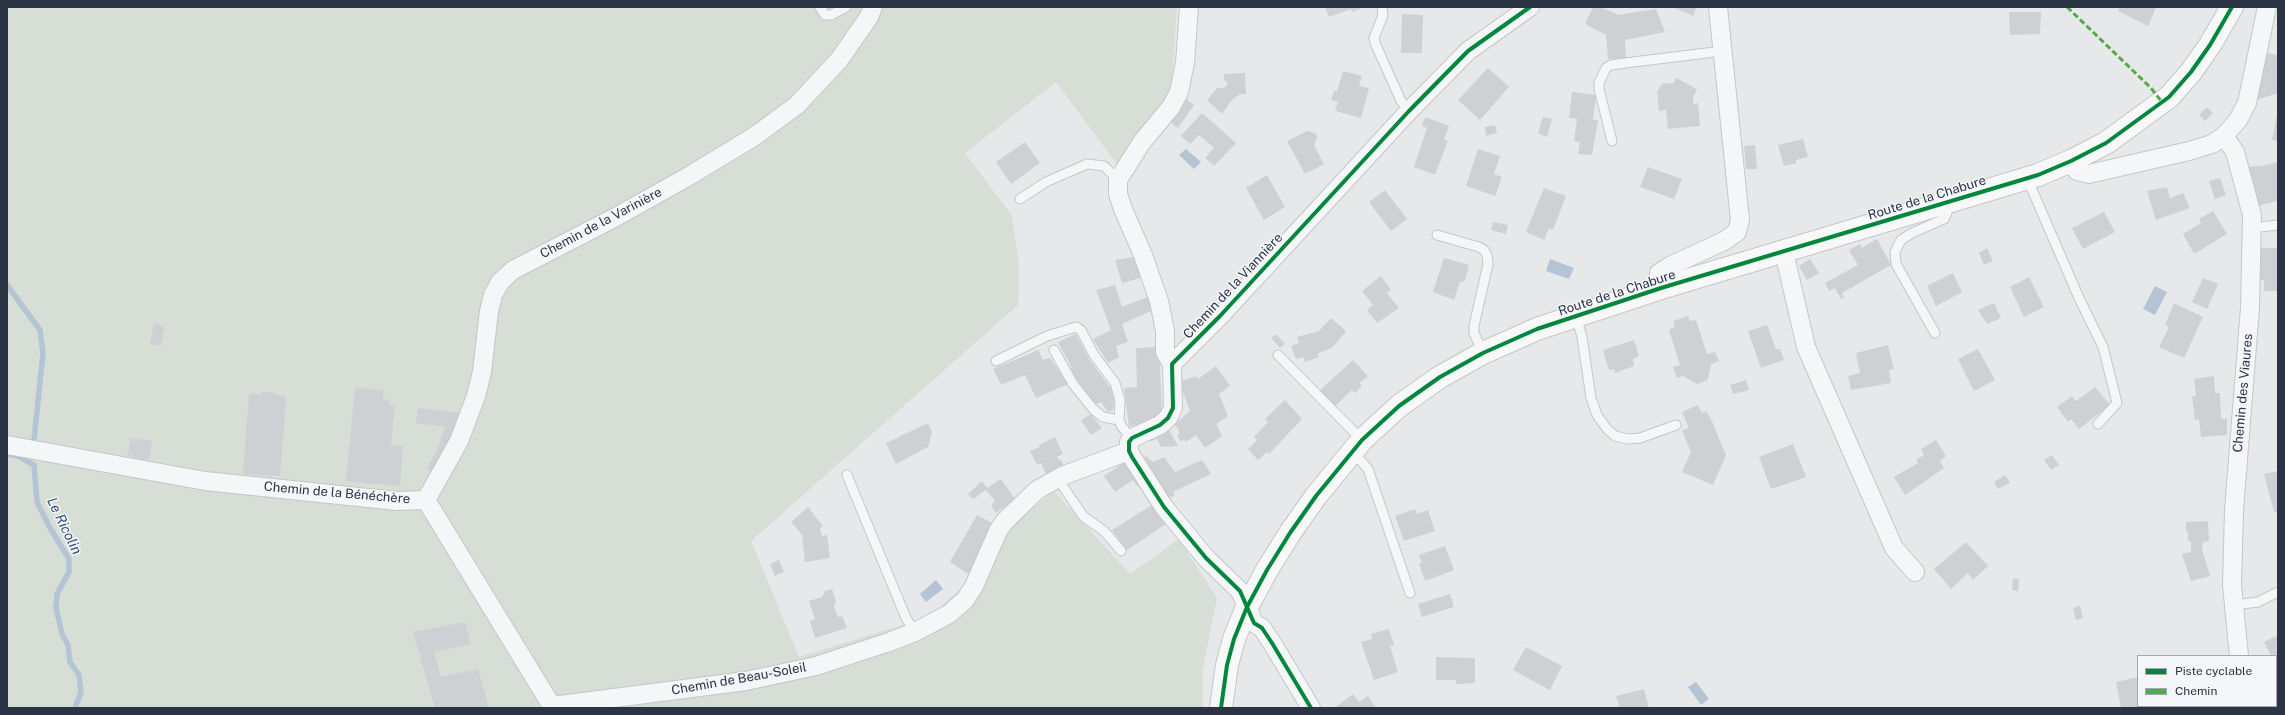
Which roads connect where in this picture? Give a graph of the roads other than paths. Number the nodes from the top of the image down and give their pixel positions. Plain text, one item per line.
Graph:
1 (820, 7) edge
2 (846, 7) edge
3 (1189, 7) edge
4 (1382, 7) edge
5 (1530, 7) edge
6 (1718, 7) edge
7 (2232, 7) edge
8 (2267, 7) edge
9 (876, 8) edge
10 (2271, 30) edge
11 (1723, 51) junction
12 (1409, 111) junction
13 (2224, 136) junction
14 (1612, 141) dead end
15 (2071, 161) junction
16 (2027, 178) junction
17 (1118, 180) junction
18 (1020, 199) dead end
19 (1944, 204) junction
20 (2278, 225) edge
21 (2252, 228) junction
22 (1437, 235) dead end
23 (1784, 252) junction
24 (1661, 288) junction
25 (1576, 316) junction
26 (1935, 333) dead end
27 (1054, 350) dead end
28 (1483, 353) junction
29 (1278, 355) dead end
30 (996, 361) dead end
31 (1172, 364) junction
32 (1119, 420) junction
33 (2098, 424) dead end
34 (1676, 425) dead end
35 (1130, 444) junction
36 (7, 445) edge
37 (1357, 446) junction
38 (847, 475) dead end
39 (1058, 479) junction
40 (426, 500) junction
41 (1121, 551) dead end
42 (1915, 572) dead end
43 (2278, 592) edge
44 (1410, 593) dead end
45 (2234, 605) junction
46 (1247, 607) junction
47 (915, 632) junction
48 (2239, 655) edge
49 (553, 707) edge
50 (1221, 708) edge
51 (1311, 708) edge

1 - 2 lane
3 - 17 street
4 - 12 lane
5 - 12 street, Chemin de la Viannière
6 - 11 street
7 - 15 main road, Route de la Chabure
8 - 10 street
9 - 40 street, Chemin de la Varinière
10 - 13 street
11 - 14 lane
11 - 24 street
12 - 31 street, Chemin de la Viannière
13 - 15 street
13 - 21 street, Chemin des Viaures
15 - 16 main road, Route de la Chabure
16 - 19 main road, Route de la Chabure
16 - 33 lane
17 - 18 lane
17 - 31 street
19 - 23 main road, Route de la Chabure
19 - 26 lane
20 - 21 lane
21 - 45 street, Chemin des Viaures
22 - 28 lane
23 - 24 main road, Route de la Chabure
23 - 42 street
24 - 25 main road, Route de la Chabure
25 - 28 main road, Route de la Chabure
25 - 34 lane
27 - 32 lane
28 - 37 main road, Route de la Chabure
29 - 37 lane
30 - 32 lane
31 - 35 street
32 - 35 lane
35 - 39 street, Chemin de Beau-Soleil
35 - 46 street
36 - 40 street, Chemin de la Bénéchère
37 - 44 lane
37 - 46 main road, Route de la Chabure
38 - 47 lane
39 - 41 lane
39 - 47 street, Chemin de Beau-Soleil
40 - 49 street, Chemin de la Bénéchère
43 - 45 lane
45 - 48 street, Chemin des Viaures
46 - 50 main road, Route de la Chabure
46 - 51 street
47 - 49 street, Chemin de Beau-Soleil

